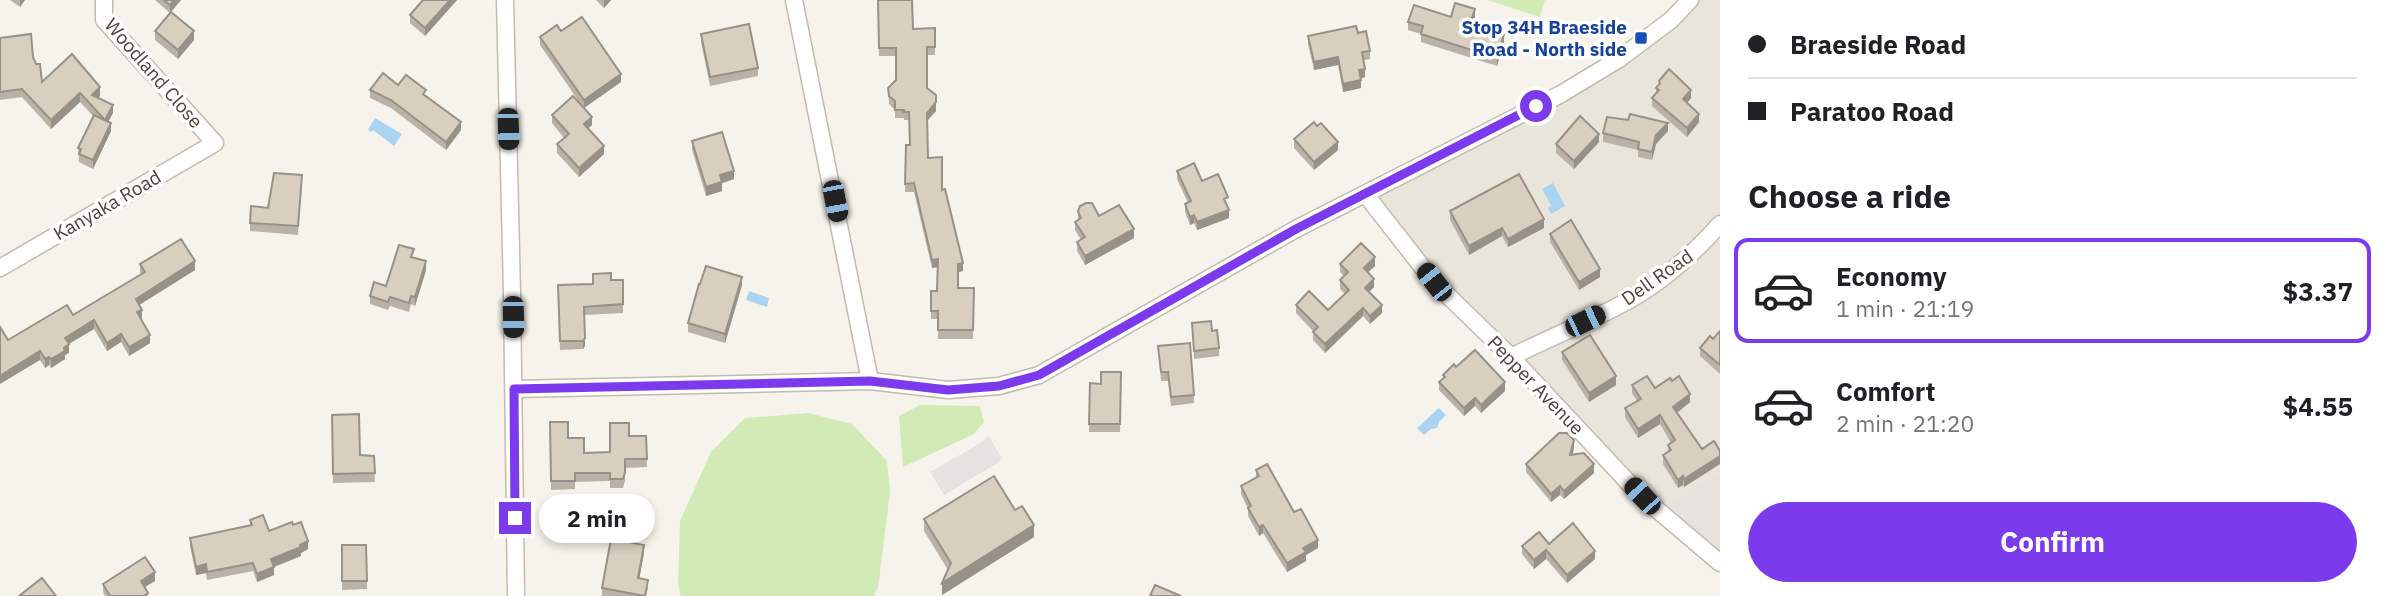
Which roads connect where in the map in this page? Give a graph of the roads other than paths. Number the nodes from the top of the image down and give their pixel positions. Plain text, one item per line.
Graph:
1 (104, 0) edge
2 (505, 0) edge
3 (794, 0) edge
4 (1690, 0) edge
5 (215, 143) joint
6 (1366, 195) junction
7 (1720, 224) edge
8 (0, 268) edge
9 (1511, 357) junction
10 (870, 381) junction
11 (514, 389) junction
12 (1720, 563) edge
13 (516, 596) edge

1 - 5 street, Woodland Close
2 - 11 street
3 - 10 street
4 - 6 street
5 - 8 street, Kanyaka Road
6 - 9 street, Pepper Avenue
6 - 10 street
7 - 9 street, Dell Road
9 - 12 street, Pepper Avenue
10 - 11 street
11 - 13 street

